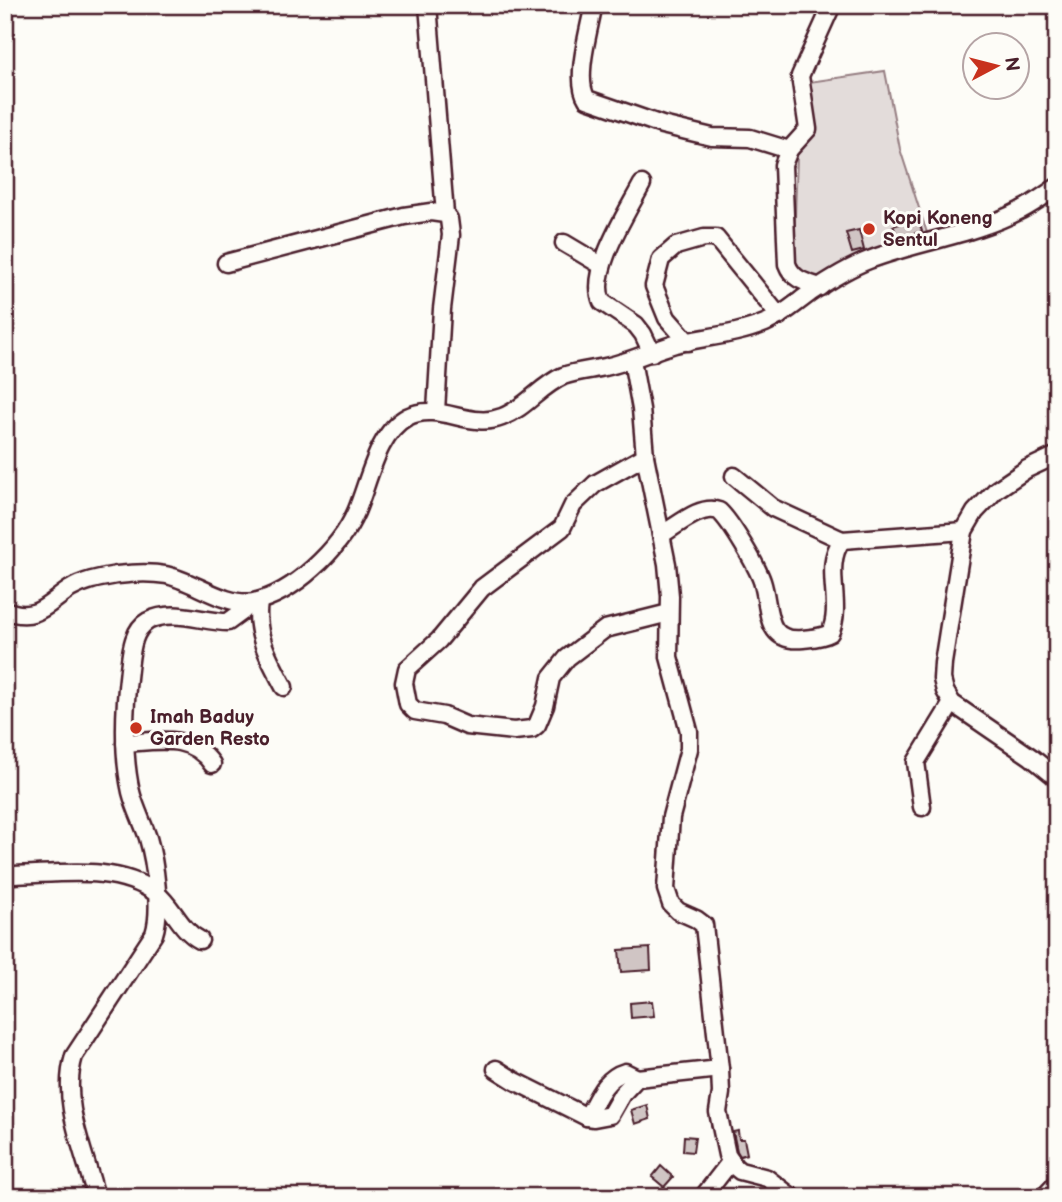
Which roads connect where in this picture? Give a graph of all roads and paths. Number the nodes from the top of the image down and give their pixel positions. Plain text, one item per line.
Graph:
1 (428, 5) edge
2 (832, 5) edge
3 (593, 8) dead end
4 (789, 150) junction
5 (642, 184) dead end
6 (1057, 187) edge
7 (445, 214) junction
8 (564, 243) dead end
9 (226, 263) dead end
10 (601, 265) junction
11 (820, 287) junction
12 (779, 316) junction
13 (688, 342) junction
14 (652, 353) junction
15 (632, 360) junction
16 (436, 411) junction
17 (1057, 455) edge
18 (645, 456) junction
19 (734, 476) dead end
20 (964, 531) junction
21 (661, 536) junction
22 (842, 540) junction
23 (253, 602) junction
24 (5, 610) edge
25 (669, 613) junction
26 (284, 687) dead end
27 (952, 703) junction
28 (125, 743) junction
29 (212, 764) dead end
30 (1057, 778) edge
31 (922, 807) dead end
32 (14, 875) dead end
33 (157, 894) junction
34 (200, 940) dead end
35 (496, 1069) dead end
36 (720, 1069) junction
37 (730, 1161) junction
38 (1057, 1183) edge
39 (96, 1197) edge
40 (703, 1197) edge
41 (792, 1197) edge
42 (1044, 1197) edge

1 - 7 street
2 - 4 street
3 - 4 street
4 - 11 street
5 - 10 street
6 - 11 street
7 - 9 street
7 - 16 street
8 - 10 street
10 - 14 street
11 - 12 street
12 - 13 street
12 - 13 street
13 - 14 street
14 - 15 street
15 - 16 street
15 - 18 street
16 - 23 street
17 - 20 street
18 - 21 street
18 - 25 street
19 - 22 street
20 - 22 street
20 - 27 street
21 - 22 street
21 - 25 street
23 - 24 street
23 - 26 street
23 - 28 street
25 - 36 street
27 - 30 street
27 - 31 street
28 - 29 street
28 - 33 street
32 - 33 street
33 - 34 street
33 - 39 street
35 - 36 street
36 - 37 street
37 - 40 street
37 - 41 street
38 - 42 street

